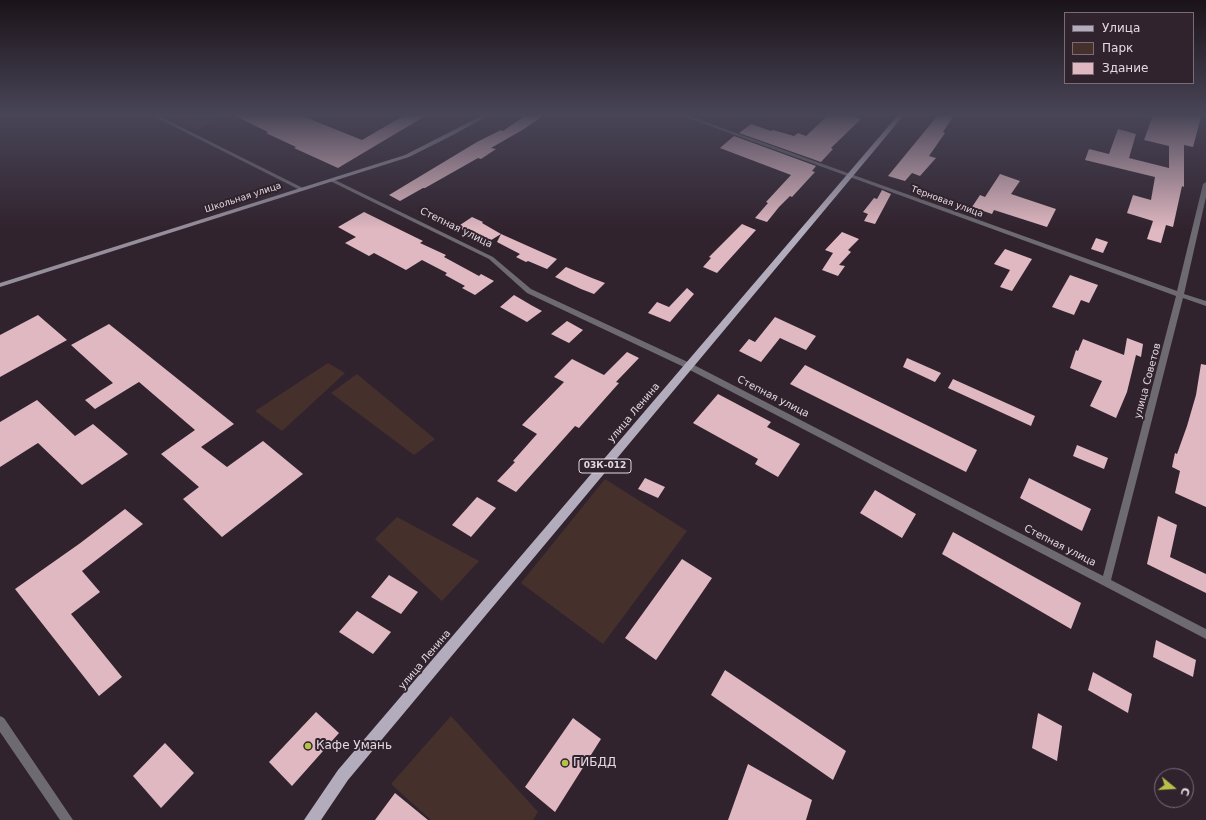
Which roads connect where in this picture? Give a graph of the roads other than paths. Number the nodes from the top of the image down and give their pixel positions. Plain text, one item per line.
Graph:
1 (230, 153) edge
2 (412, 153) edge
3 (786, 153) edge
4 (868, 153) edge
5 (848, 176) junction
6 (331, 180) junction
7 (1206, 184) edge
8 (302, 189) junction
9 (0, 285) edge
10 (1180, 295) junction
11 (1206, 304) edge
12 (689, 366) junction
13 (1106, 582) junction
14 (1206, 634) edge
15 (0, 722) edge
16 (67, 820) edge
17 (312, 820) edge

1 - 8 street
2 - 6 street, Школьная улица
3 - 5 street, Терновая улица
4 - 5 main road, улица Ленина / 03К-012
5 - 10 street, Терновая улица
5 - 12 main road, улица Ленина / 03К-012
6 - 8 street, Школьная улица
6 - 12 street, Степная улица
7 - 10 street, улица Советов
8 - 9 street, Школьная улица
10 - 11 street, Терновая улица
10 - 13 street, улица Советов
12 - 13 street, Степная улица
12 - 17 main road, улица Ленина / 03К-012
13 - 14 street, Степная улица
15 - 16 street

